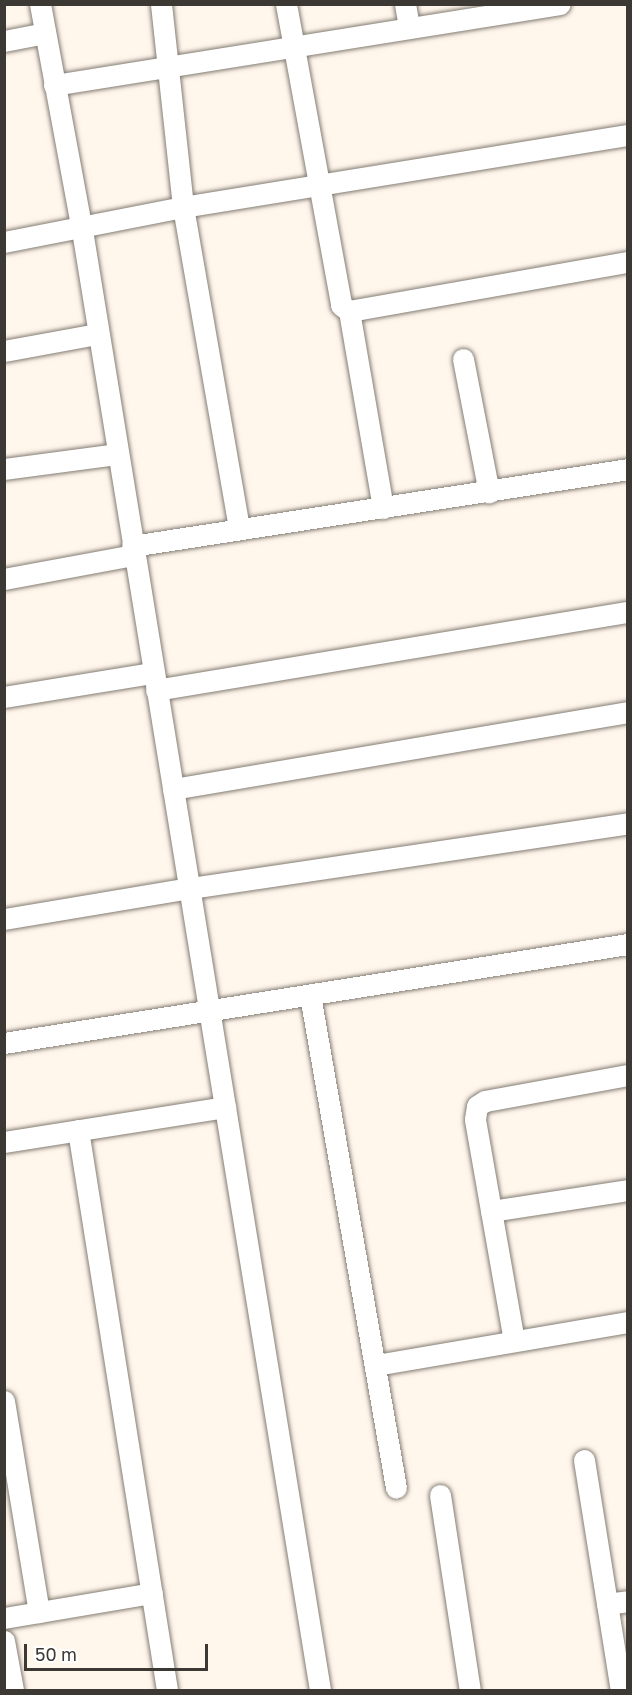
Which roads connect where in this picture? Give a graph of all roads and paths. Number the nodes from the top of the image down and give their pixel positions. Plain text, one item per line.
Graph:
1 (40, 4) edge
2 (161, 4) edge
3 (286, 4) edge
4 (405, 4) edge
5 (560, 4) edge
6 (528, 7) edge
7 (409, 27) junction
8 (45, 33) junction
9 (4, 41) edge
10 (293, 46) junction
11 (169, 66) junction
12 (54, 85) junction
13 (627, 135) edge
14 (317, 187) junction
15 (183, 207) junction
16 (82, 230) junction
17 (4, 242) edge
18 (627, 262) edge
19 (350, 311) junction
20 (97, 334) junction
21 (4, 351) edge
22 (463, 359) dead end
23 (117, 454) junction
24 (4, 469) edge
25 (627, 469) edge
26 (489, 493) junction
27 (383, 508) junction
28 (239, 529) junction
29 (133, 550) junction
30 (4, 579) edge
31 (627, 612) edge
32 (155, 681) junction
33 (4, 697) edge
34 (627, 712) edge
35 (173, 789) junction
36 (627, 823) edge
37 (190, 888) junction
38 (4, 919) edge
39 (627, 944) edge
40 (310, 995) junction
41 (212, 1011) junction
42 (4, 1043) edge
43 (627, 1075) edge
44 (225, 1107) junction
45 (78, 1131) junction
46 (4, 1142) edge
47 (627, 1190) edge
48 (491, 1211) junction
49 (627, 1322) edge
50 (514, 1341) junction
51 (376, 1365) junction
52 (4, 1401) edge
53 (584, 1460) dead end
54 (396, 1488) dead end
55 (440, 1495) dead end
56 (152, 1593) junction
57 (617, 1602) edge
58 (39, 1612) junction
59 (4, 1618) edge
60 (4, 1641) edge
61 (13, 1690) edge
62 (167, 1690) edge
63 (320, 1690) edge
64 (470, 1690) edge
65 (621, 1690) edge

1 - 8 street
2 - 11 street
3 - 10 street
4 - 7 street
5 - 6 street
6 - 7 street
7 - 10 street
8 - 9 street
8 - 12 street
10 - 11 street
10 - 14 street
11 - 12 street
11 - 15 street
12 - 16 street
13 - 14 street
14 - 15 street
14 - 19 street
15 - 16 street
15 - 28 street
16 - 17 street
16 - 20 street
18 - 19 street
19 - 27 street
20 - 21 street
20 - 23 street
22 - 26 street
23 - 24 street
23 - 29 street
25 - 26 street
26 - 27 street
27 - 28 street
28 - 29 street
29 - 30 street
29 - 32 street
31 - 32 street
32 - 33 street
32 - 35 street
34 - 35 street
35 - 37 street
36 - 37 street
37 - 38 street
37 - 41 street
39 - 40 street
40 - 41 street
40 - 51 street
41 - 42 street
41 - 44 street
43 - 48 street
44 - 45 street
44 - 63 street
45 - 46 street
45 - 56 street
47 - 48 street
48 - 50 street
49 - 50 street
50 - 51 street
51 - 54 street
52 - 58 street
53 - 57 street
55 - 64 street
56 - 58 street
56 - 62 street
57 - 65 street
58 - 59 street
60 - 61 street

